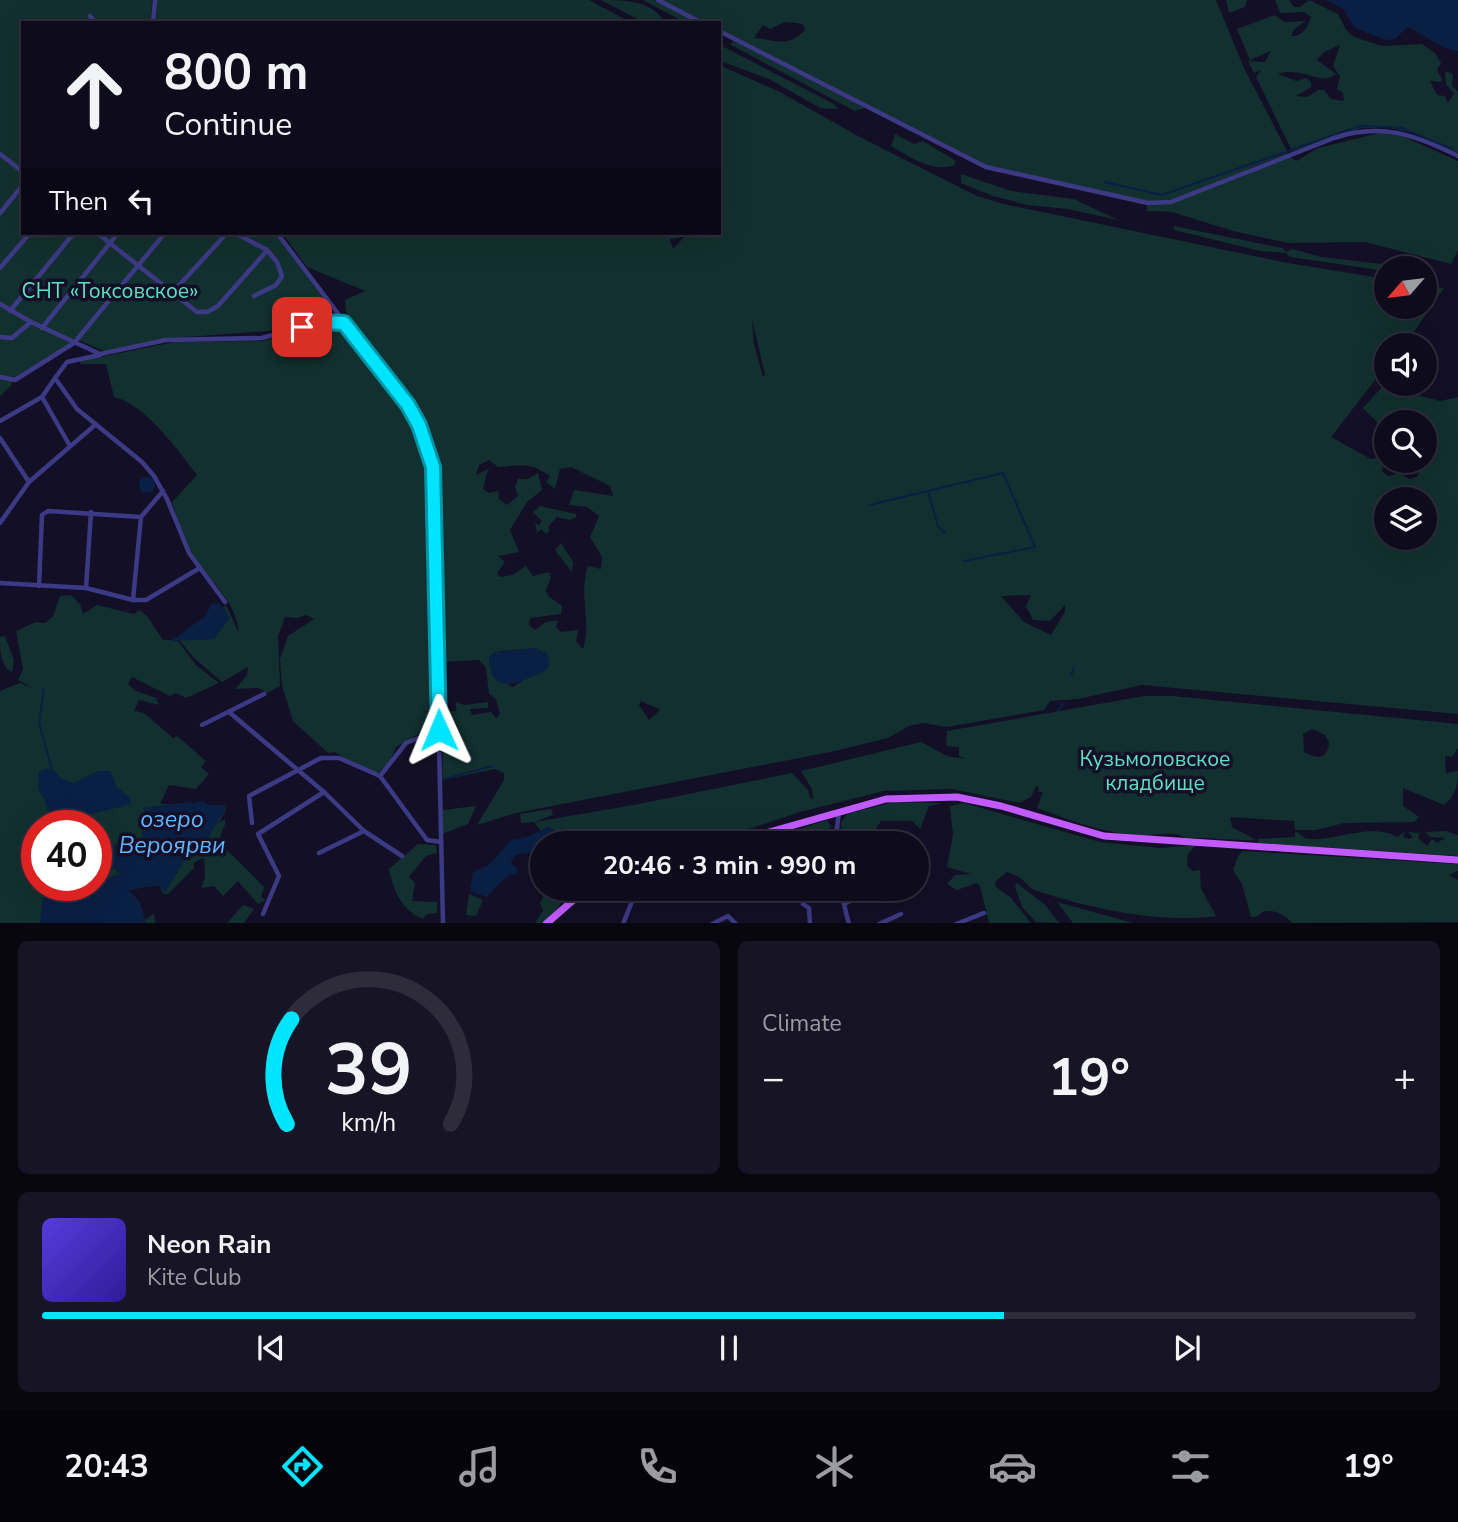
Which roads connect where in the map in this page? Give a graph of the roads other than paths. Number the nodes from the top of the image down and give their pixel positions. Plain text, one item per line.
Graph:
1 (155, 0) edge
2 (658, 0) edge
3 (90, 16) dead end
4 (94, 21) edge
5 (153, 21) edge
6 (698, 21) edge
7 (721, 33) edge
8 (1, 156) edge
9 (1458, 156) edge
10 (21, 171) edge
11 (21, 187) edge
12 (0, 213) edge
13 (28, 235) edge
14 (72, 235) edge
15 (100, 235) edge
16 (116, 235) edge
17 (163, 235) edge
18 (225, 235) edge
19 (239, 235) edge
20 (278, 235) edge
21 (110, 243) junction
22 (267, 250) junction
23 (137, 266) junction
24 (0, 268) edge
25 (171, 294) junction
26 (254, 296) dead end
27 (0, 304) edge
28 (10, 311) junction
29 (31, 322) junction
30 (344, 323) junction
31 (42, 328) junction
32 (0, 337) edge
33 (74, 343) junction
34 (100, 354) junction
35 (0, 377) edge
36 (55, 378) junction
37 (41, 397) junction
38 (0, 421) edge
39 (95, 425) junction
40 (0, 438) edge
41 (70, 446) junction
42 (29, 482) junction
43 (163, 491) junction
44 (91, 512) junction
45 (141, 517) junction
46 (0, 523) edge
47 (198, 569) junction
48 (0, 583) edge
49 (39, 586) junction
50 (86, 588) junction
51 (133, 600) junction
52 (225, 602) dead end
53 (264, 694) dead end
54 (229, 712) junction
55 (202, 725) dead end
56 (439, 730) junction
57 (298, 770) junction
58 (380, 776) junction
59 (324, 792) junction
60 (839, 812) junction
61 (252, 823) dead end
62 (363, 831) junction
63 (770, 831) edge
64 (837, 831) edge
65 (440, 842) junction
66 (319, 853) dead end
67 (402, 856) dead end
68 (1458, 860) edge
69 (572, 901) edge
70 (632, 901) edge
71 (843, 901) edge
72 (850, 901) edge
73 (803, 904) dead end
74 (844, 904) junction
75 (264, 911) dead end
76 (984, 913) dead end
77 (901, 914) dead end
78 (443, 923) edge
79 (546, 923) edge
80 (623, 923) edge
81 (712, 923) edge
82 (736, 923) edge
83 (810, 923) edge
84 (849, 923) edge
85 (880, 923) edge
86 (956, 923) edge

1 - 5 street
2 - 6 street
3 - 4 street
7 - 9 street
8 - 10 street
11 - 12 street
13 - 24 street
14 - 28 street
15 - 21 street
16 - 21 street
17 - 23 street
18 - 25 street
19 - 22 street
20 - 30 street
21 - 23 street
21 - 31 street
22 - 25 street
22 - 26 street
23 - 25 street
23 - 33 street
27 - 28 street
28 - 29 street
29 - 31 street
29 - 32 street
30 - 34 street
30 - 56 street
31 - 33 street
33 - 34 street
33 - 35 street
34 - 36 street
36 - 37 street
36 - 39 street
37 - 38 street
37 - 41 street
39 - 41 street
39 - 43 street
40 - 42 street
41 - 42 street
42 - 46 street
43 - 45 street
43 - 47 street
44 - 45 street
44 - 49 street
44 - 50 street
45 - 51 street
47 - 51 street
47 - 52 street
48 - 49 street
49 - 50 street
50 - 51 street
53 - 54 street
54 - 55 street
54 - 57 street
56 - 58 street
56 - 65 street
57 - 58 street
57 - 59 street
57 - 61 street
58 - 65 street
59 - 62 street
59 - 75 street
60 - 63 main road
60 - 64 street
60 - 68 main road
62 - 66 street
62 - 67 street
65 - 78 street
69 - 79 main road
70 - 80 street
71 - 74 street
72 - 74 street
73 - 83 street
74 - 84 street
76 - 86 street
77 - 85 street
81 - 82 street

